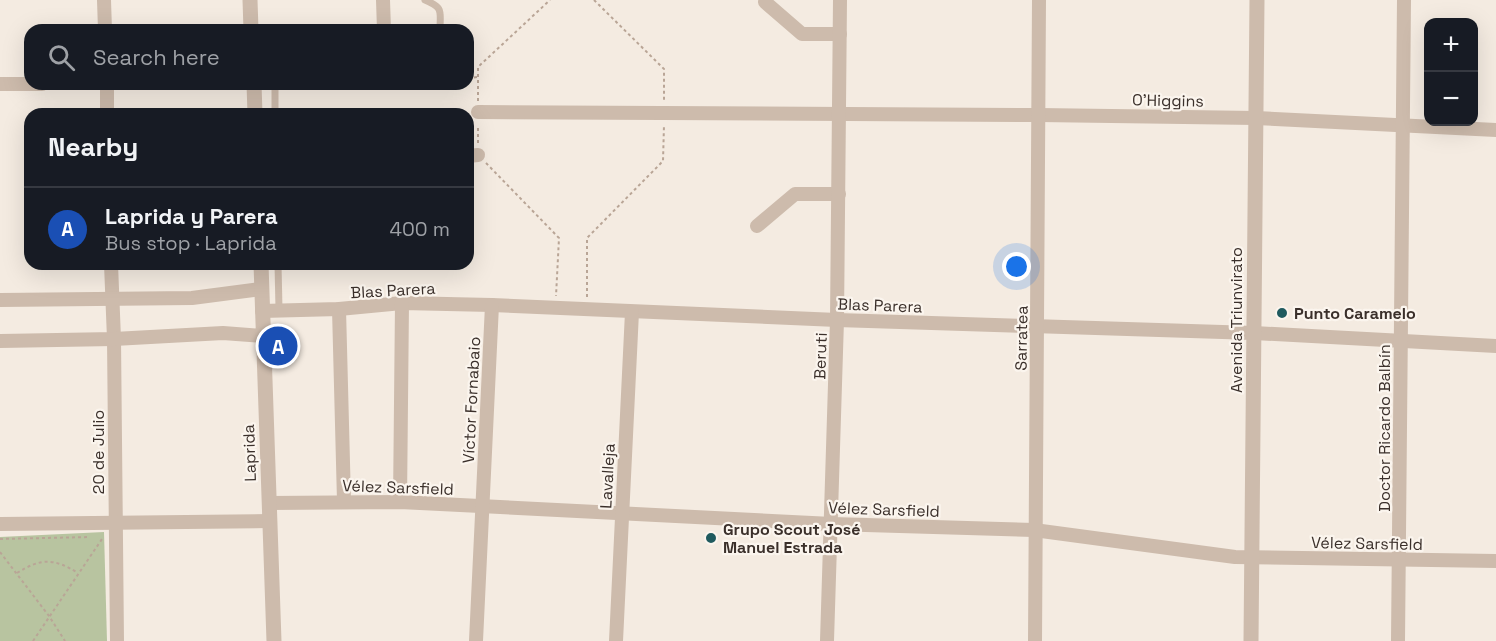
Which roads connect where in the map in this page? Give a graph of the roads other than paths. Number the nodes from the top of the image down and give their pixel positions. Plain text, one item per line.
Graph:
1 (104, 0) edge
2 (250, 0) edge
3 (383, 0) edge
4 (425, 0) edge
5 (840, 0) edge
6 (1039, 0) edge
7 (1257, 0) edge
8 (1404, 0) edge
9 (765, 2) dead end
10 (105, 24) edge
11 (251, 24) edge
12 (384, 24) edge
13 (440, 24) edge
14 (840, 34) junction
15 (0, 84) edge
16 (24, 84) edge
17 (107, 90) edge
18 (254, 90) edge
19 (275, 90) edge
20 (107, 108) edge
21 (255, 108) edge
22 (275, 108) edge
23 (478, 112) road end
24 (840, 115) junction
25 (1039, 115) junction
26 (1256, 118) junction
27 (1402, 126) junction
28 (1496, 130) edge
29 (839, 194) junction
30 (757, 226) dead end
31 (111, 270) edge
32 (261, 270) edge
33 (278, 270) edge
34 (261, 289) junction
35 (112, 298) junction
36 (0, 300) edge
37 (402, 303) junction
38 (492, 305) junction
39 (279, 309) junction
40 (339, 309) junction
41 (262, 310) junction
42 (632, 312) junction
43 (837, 320) junction
44 (1038, 327) junction
45 (1254, 333) junction
46 (263, 336) junction
47 (114, 339) junction
48 (0, 341) edge
49 (1401, 342) junction
50 (1496, 346) edge
51 (344, 501) junction
52 (400, 502) junction
53 (269, 503) junction
54 (483, 508) junction
55 (621, 513) junction
56 (270, 521) junction
57 (114, 522) junction
58 (0, 524) edge
59 (832, 524) junction
60 (1034, 530) junction
61 (1253, 558) junction
62 (1400, 559) junction
63 (1496, 561) edge
64 (117, 641) edge
65 (274, 641) edge
66 (476, 641) edge
67 (616, 641) edge
68 (827, 641) edge
69 (1035, 641) edge
70 (1251, 641) edge
71 (1398, 641) edge

1 - 10 street
2 - 11 street
3 - 12 street
4 - 13 lane
5 - 14 street, Beruti
6 - 25 street, Sarratea
7 - 26 street, Avenida Triunvirato
8 - 27 street, Doctor Ricardo Balbín
9 - 14 street
14 - 24 street, Beruti
15 - 16 street
17 - 20 street
18 - 21 street
19 - 22 lane
23 - 24 street, O'Higgins
24 - 25 street, O'Higgins
24 - 29 street, Beruti
25 - 26 street, O'Higgins
25 - 44 street, Sarratea
26 - 27 street, O'Higgins
26 - 45 street, Avenida Triunvirato
27 - 28 street, O'Higgins
27 - 49 street, Doctor Ricardo Balbín
29 - 30 street
29 - 43 street, Beruti
31 - 35 street, 20 de Julio
32 - 34 street, Laprida
33 - 39 lane
34 - 35 street
34 - 41 street, Laprida
35 - 36 street
35 - 47 street, 20 de Julio
37 - 38 street, Blas Parera
37 - 40 street, Blas Parera
37 - 52 street
38 - 42 street, Blas Parera
38 - 54 street, Víctor Fornabaio
39 - 40 street, Blas Parera
39 - 41 street, Blas Parera
40 - 51 street
41 - 46 street, Laprida
42 - 43 street, Blas Parera
42 - 55 street, Lavalleja
43 - 44 street, Blas Parera
43 - 59 street, Beruti
44 - 45 street, Blas Parera
44 - 60 street, Sarratea
45 - 49 street, Blas Parera
45 - 61 street, Avenida Triunvirato
46 - 47 street
46 - 53 street, Laprida
47 - 48 street
47 - 57 street, 20 de Julio
49 - 50 street, Blas Parera
49 - 62 street, Doctor Ricardo Balbín
51 - 52 street, Vélez Sarsfield
51 - 53 street, Vélez Sarsfield
52 - 54 street, Vélez Sarsfield
53 - 56 street, Laprida
54 - 55 street, Vélez Sarsfield
54 - 66 street, Víctor Fornabaio
55 - 59 street, Vélez Sarsfield
55 - 67 street, Lavalleja
56 - 57 street
56 - 65 street, Laprida
57 - 58 street
57 - 64 street, 20 de Julio
59 - 60 street, Vélez Sarsfield
59 - 68 street, Beruti
60 - 61 street, Vélez Sarsfield
60 - 69 street, Sarratea
61 - 62 street, Vélez Sarsfield
61 - 70 street, Avenida Triunvirato
62 - 63 street, Vélez Sarsfield
62 - 71 street, Doctor Ricardo Balbín

